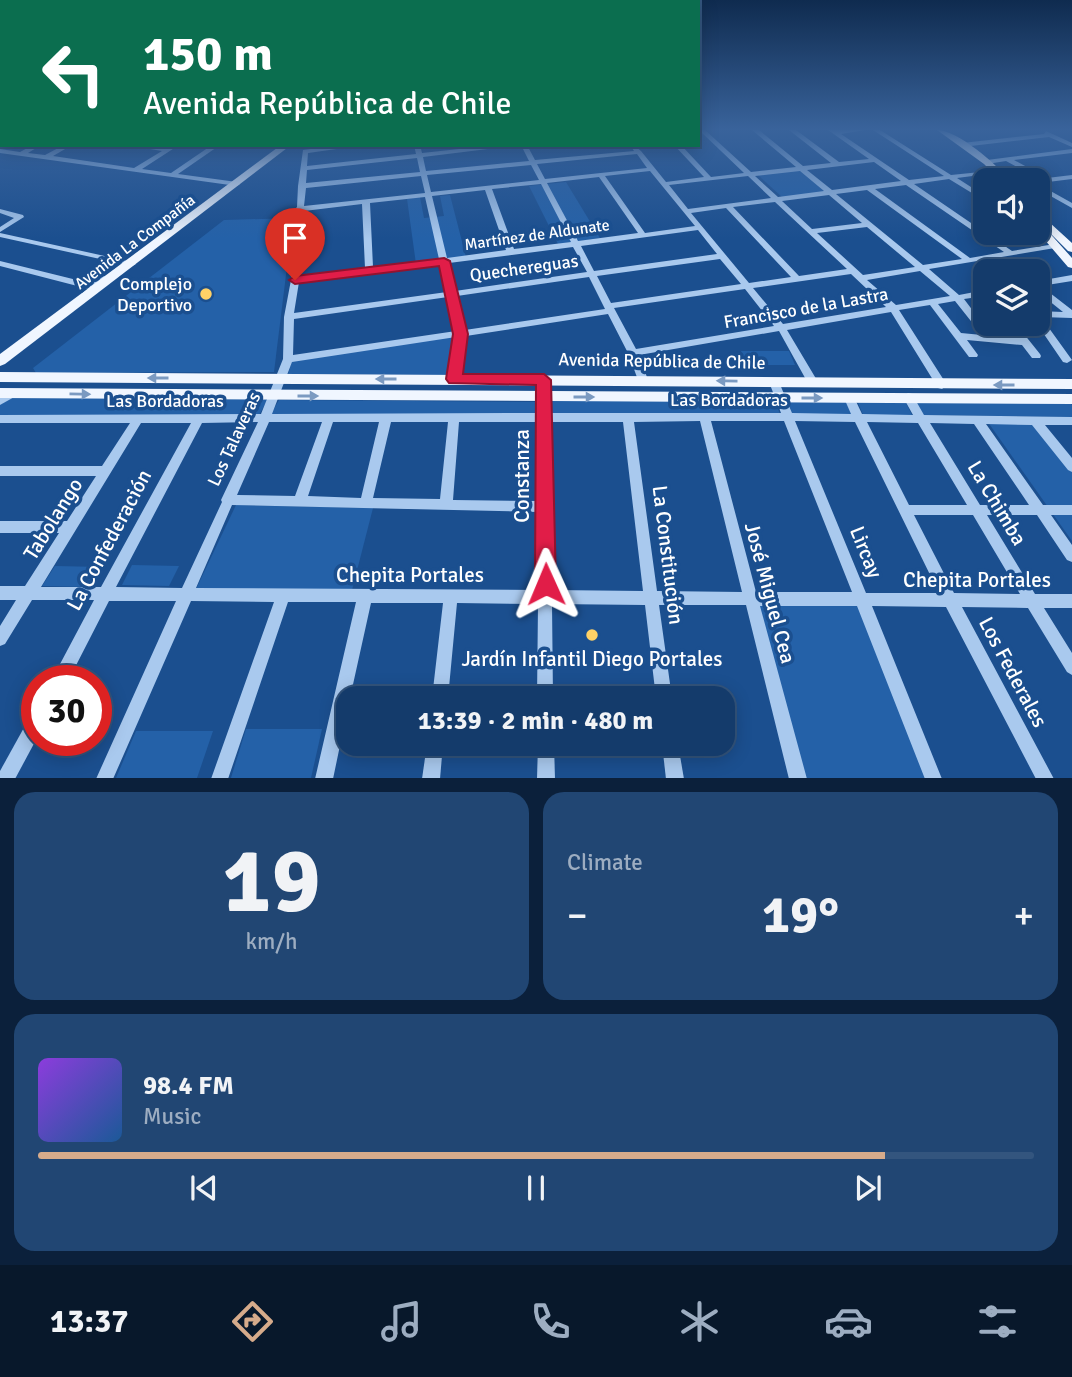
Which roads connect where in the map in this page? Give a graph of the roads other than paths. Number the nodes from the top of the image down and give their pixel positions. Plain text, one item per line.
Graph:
1 (107, 166) edge
2 (141, 166) edge
3 (185, 166) edge
4 (260, 166) edge
5 (318, 166) edge
6 (421, 166) edge
7 (485, 166) edge
8 (537, 166) edge
9 (651, 166) edge
10 (698, 166) edge
11 (742, 166) edge
12 (816, 166) edge
13 (883, 166) edge
14 (932, 166) edge
15 (988, 167) edge
16 (303, 168) joint
17 (801, 168) junction
18 (653, 169) junction
19 (135, 170) junction
20 (423, 173) junction
21 (750, 174) junction
22 (172, 175) junction
23 (601, 175) junction
24 (949, 177) junction
25 (709, 178) junction
26 (1070, 179) edge
27 (544, 181) junction
28 (1050, 181) edge
29 (907, 182) junction
30 (237, 184) junction
31 (664, 184) junction
32 (301, 187) junction
33 (868, 187) junction
34 (488, 188) junction
35 (1050, 190) edge
36 (831, 192) junction
37 (973, 192) edge
38 (429, 194) junction
39 (777, 199) junction
40 (366, 201) junction
41 (728, 206) junction
42 (1072, 206) edge
43 (299, 209) junction
44 (0, 211) edge
45 (686, 211) junction
46 (869, 224) junction
47 (1050, 227) edge
48 (699, 228) junction
49 (811, 231) junction
50 (0, 232) edge
51 (643, 235) junction
52 (1050, 240) edge
53 (575, 244) junction
54 (1055, 246) junction
55 (1072, 249) edge
56 (511, 252) junction
57 (1009, 252) junction
58 (722, 256) junction
59 (967, 259) junction
60 (444, 261) junction
61 (0, 263) edge
62 (128, 264) junction
63 (1072, 265) edge
64 (921, 267) junction
65 (369, 271) junction
66 (591, 274) junction
67 (857, 274) junction
68 (1072, 278) edge
69 (295, 280) junction
70 (798, 280) junction
71 (1050, 283) edge
72 (748, 287) junction
73 (452, 294) junction
74 (1050, 296) edge
75 (973, 297) edge
76 (958, 298) junction
77 (932, 302) junction
78 (609, 309) junction
79 (894, 309) junction
80 (1072, 315) edge
81 (1050, 316) edge
82 (289, 317) junction
83 (782, 329) junction
84 (461, 334) junction
85 (1050, 334) edge
86 (958, 335) junction
87 (1020, 336) edge
88 (989, 338) junction
89 (1025, 342) junction
90 (633, 354) junction
91 (973, 355) dead end
92 (1036, 356) dead end
93 (288, 359) junction
94 (1067, 360) dead end
95 (0, 361) edge
96 (0, 377) edge
97 (281, 379) junction
98 (454, 379) junction
99 (544, 380) junction
100 (643, 380) junction
101 (774, 382) junction
102 (813, 382) junction
103 (1072, 384) edge
104 (942, 385) junction
105 (4, 396) edge
106 (275, 396) junction
107 (780, 397) junction
108 (908, 397) junction
109 (545, 398) junction
110 (849, 398) junction
111 (1072, 399) edge
112 (704, 417) junction
113 (788, 417) junction
114 (264, 418) junction
115 (329, 418) junction
116 (386, 418) junction
117 (454, 418) junction
118 (544, 418) junction
119 (628, 418) junction
120 (860, 418) junction
121 (0, 419) edge
122 (138, 419) junction
123 (198, 419) junction
124 (921, 419) junction
125 (977, 419) junction
126 (1035, 421) junction
127 (1072, 421) edge
128 (1072, 467) edge
129 (0, 471) edge
130 (105, 471) junction
131 (227, 499) junction
132 (300, 502) junction
133 (366, 503) junction
134 (446, 504) junction
135 (544, 507) junction
136 (905, 510) junction
137 (976, 510) junction
138 (1040, 510) junction
139 (1072, 510) edge
140 (0, 527) edge
141 (70, 527) junction
142 (1072, 556) edge
143 (0, 593) edge
144 (29, 593) junction
145 (107, 594) junction
146 (186, 594) junction
147 (283, 595) junction
148 (365, 596) junction
149 (451, 597) junction
150 (544, 597) junction
151 (650, 598) junction
152 (749, 599) junction
153 (863, 600) junction
154 (950, 600) junction
155 (1032, 601) junction
156 (1072, 601) edge
157 (0, 639) edge
158 (68, 665) edge
159 (1072, 667) edge
160 (441, 686) edge
161 (545, 686) edge
162 (662, 686) edge
163 (21, 750) edge
164 (434, 756) edge
165 (546, 756) edge
166 (672, 756) edge
167 (6, 778) edge
168 (104, 778) edge
169 (219, 778) edge
170 (324, 778) edge
171 (431, 778) edge
172 (546, 778) edge
173 (675, 778) edge
174 (798, 778) edge
175 (934, 778) edge
176 (1045, 778) edge

1 - 19 street
2 - 19 street
3 - 22 street
4 - 30 main road, Avenida La Compañía
5 - 16 street
6 - 20 street
7 - 20 street
8 - 27 street
9 - 18 street
10 - 25 street
11 - 21 street
12 - 17 street
13 - 29 street
14 - 24 street
15 - 24 street
16 - 32 street, Los Talaveras
17 - 21 street
17 - 36 street
18 - 23 street
18 - 31 street
19 - 22 street
20 - 32 street
20 - 38 street
21 - 25 street
21 - 39 street
22 - 30 street
23 - 27 street
23 - 51 street
24 - 29 street
24 - 37 street
25 - 31 street
26 - 28 street
27 - 34 street
27 - 53 street
29 - 33 street
29 - 57 street
30 - 62 main road, Avenida La Compañía
31 - 45 street
32 - 43 street, Los Talaveras
33 - 36 street
33 - 59 street
34 - 38 street
34 - 56 street
35 - 42 street
36 - 39 street
36 - 46 street
38 - 40 street
38 - 60 street
39 - 41 street
39 - 49 street
40 - 43 street
40 - 65 street
41 - 45 street
41 - 70 street
43 - 69 street, Los Talaveras
44 - 50 street
45 - 48 street
46 - 49 street
46 - 64 street
47 - 55 main road
48 - 51 street, Martínez de Aldunate
48 - 58 street
49 - 67 street
50 - 62 street
51 - 53 street, Martínez de Aldunate
52 - 54 main road
53 - 56 street, Martínez de Aldunate
53 - 66 street
54 - 57 street
54 - 63 main road
56 - 60 street, Martínez de Aldunate
57 - 59 street
58 - 66 street, Quechereguas
58 - 72 street
59 - 64 street
60 - 65 street, Martínez de Aldunate
60 - 73 street
61 - 62 street
62 - 95 main road, Avenida La Compañía
64 - 67 street
64 - 76 street
65 - 69 street, Martínez de Aldunate
66 - 73 street, Quechereguas
66 - 78 street
67 - 70 street
67 - 79 street
68 - 71 street
69 - 82 street, Los Talaveras
70 - 72 street
72 - 78 street
72 - 83 street
73 - 82 street, Quechereguas
73 - 84 street
74 - 80 street
75 - 76 street, Francisco de la Lastra
76 - 77 street, Francisco de la Lastra
76 - 88 street
77 - 79 street, Francisco de la Lastra
77 - 86 street
78 - 84 street
78 - 90 street
79 - 83 street, Francisco de la Lastra
79 - 104 street
80 - 81 street
82 - 93 street, Los Talaveras
83 - 90 street, Francisco de la Lastra
83 - 102 street
84 - 93 street
84 - 98 street
85 - 94 street
86 - 88 street
86 - 91 street
87 - 89 street
88 - 89 street
89 - 92 street
90 - 100 street
93 - 97 street, Los Talaveras
97 -> 96 main road, Avenida República de Chile
98 -> 97 main road, Avenida República de Chile
97 - 106 street, Los Talaveras
98 - 99 main road, Avenida República de Chile
99 - 100 main road, Avenida República de Chile
99 - 109 street, Constanza
101 -> 100 main road, Avenida República de Chile
101 - 102 main road, Avenida República de Chile
101 - 107 street, Lircay
102 - 104 main road, Avenida República de Chile
103 -> 104 main road, Avenida República de Chile
105 -> 106 main road, Avenida República de Chile
106 -> 109 main road, Avenida República de Chile
106 - 114 street, Los Talaveras
109 -> 107 main road, Avenida República de Chile
107 -> 110 main road, Avenida República de Chile
107 - 113 street, Lircay
108 - 110 main road, Avenida República de Chile
108 - 111 main road, Avenida República de Chile
108 - 124 street, La Chimba
109 - 118 street, Constanza
110 - 120 street, Los Federales
112 - 113 street, Las Bordadoras
112 - 119 street, Las Bordadoras
112 - 152 street, José Miguel Cea
113 - 120 street, Las Bordadoras
113 - 153 street, Lircay
114 - 115 street, Las Bordadoras
114 - 123 street, Las Bordadoras
114 - 131 street, Los Talaveras
115 - 116 street, Las Bordadoras
115 - 132 street
116 - 117 street, Las Bordadoras
116 - 133 street
117 - 118 street, Las Bordadoras
117 - 134 street
118 - 119 street, Las Bordadoras
118 - 135 street, Constanza
119 - 151 street, La Constitución
120 - 124 street, Las Bordadoras
120 - 136 street, Los Federales
121 - 122 street, Las Bordadoras
122 - 123 street, Las Bordadoras
122 - 130 street, Tabolango
123 - 145 street, La Confederación
124 - 125 street, Las Bordadoras
124 - 137 street, La Chimba
125 - 126 street, Las Bordadoras
125 - 138 street
126 - 127 street, Las Bordadoras
126 - 128 street
129 - 130 street
130 - 141 street, Tabolango
131 - 132 street
131 - 146 street, Los Talaveras
132 - 133 street
133 - 134 street
134 - 135 street
135 - 150 street, Constanza
136 - 137 street
136 - 154 street, Los Federales
137 - 138 street
137 - 155 street, La Chimba
138 - 139 street
138 - 142 street
140 - 141 street
141 - 144 street, Tabolango
143 - 144 street, Chepita Portales
144 - 145 street, Chepita Portales
144 - 157 street, Tabolango
145 - 146 street, Chepita Portales
145 - 158 street, La Confederación
146 - 147 street, Chepita Portales
146 - 168 street, Los Talaveras
147 - 148 street, Chepita Portales
147 - 169 street
148 - 149 street, Chepita Portales
148 - 170 street
149 - 150 street, Chepita Portales
149 - 160 street
150 - 151 street, Chepita Portales
150 - 161 street, Constanza
151 - 152 street, Chepita Portales
151 - 162 street, La Constitución
152 - 153 street, Chepita Portales
152 - 174 street, José Miguel Cea
153 - 154 street, Chepita Portales
153 - 175 street, Lircay
154 - 155 street, Chepita Portales
154 - 176 street, Los Federales
155 - 156 street, Chepita Portales
155 - 159 street, La Chimba
163 - 167 street
164 - 171 street
165 - 172 street
166 - 173 street

